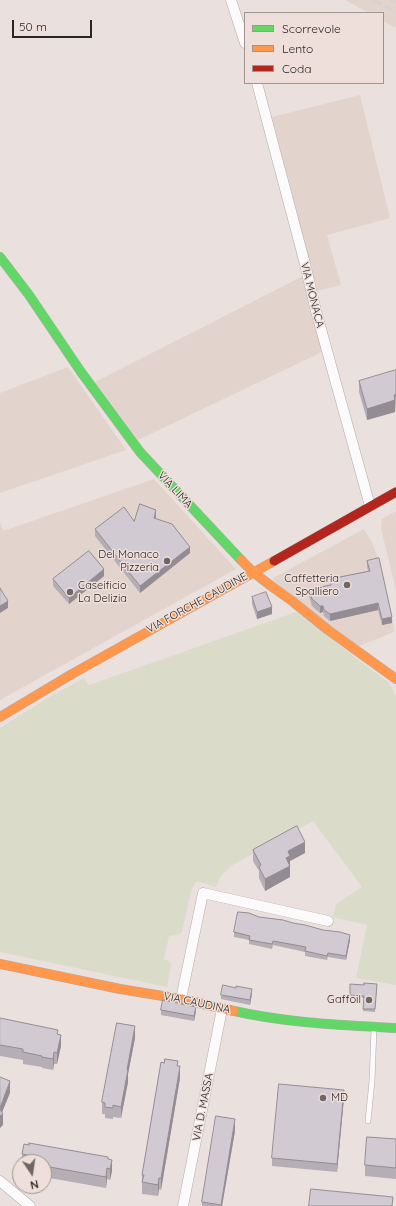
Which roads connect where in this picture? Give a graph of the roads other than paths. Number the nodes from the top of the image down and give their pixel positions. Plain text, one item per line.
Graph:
1 (231, 0) edge
2 (244, 40) edge
3 (257, 84) edge
4 (0, 257) edge
5 (396, 492) edge
6 (370, 506) junction
7 (253, 572) junction
8 (396, 679) edge
9 (0, 717) edge
10 (328, 921) dead end
11 (0, 964) edge
12 (181, 999) junction
13 (222, 1009) junction
14 (374, 1027) junction
15 (396, 1028) edge
16 (368, 1121) dead end
17 (0, 1181) edge
18 (30, 1206) edge
19 (184, 1206) edge

1 - 2 street
3 - 6 street, VIA MONACA
4 - 7 main road, VIA LIMA
5 - 6 main road, VIA FORCHE CAUDINE
6 - 7 main road, VIA FORCHE CAUDINE
7 - 8 main road, VIA LIMA
7 - 9 main road, VIA FORCHE CAUDINE
10 - 12 street
11 - 12 main road, VIA CAUDINA
12 - 13 main road, VIA CAUDINA
13 - 14 main road, VIA CAUDINA
13 - 19 street, VIA D. MASSA
14 - 15 main road, VIA CAUDINA
14 - 16 lane
17 - 18 street

